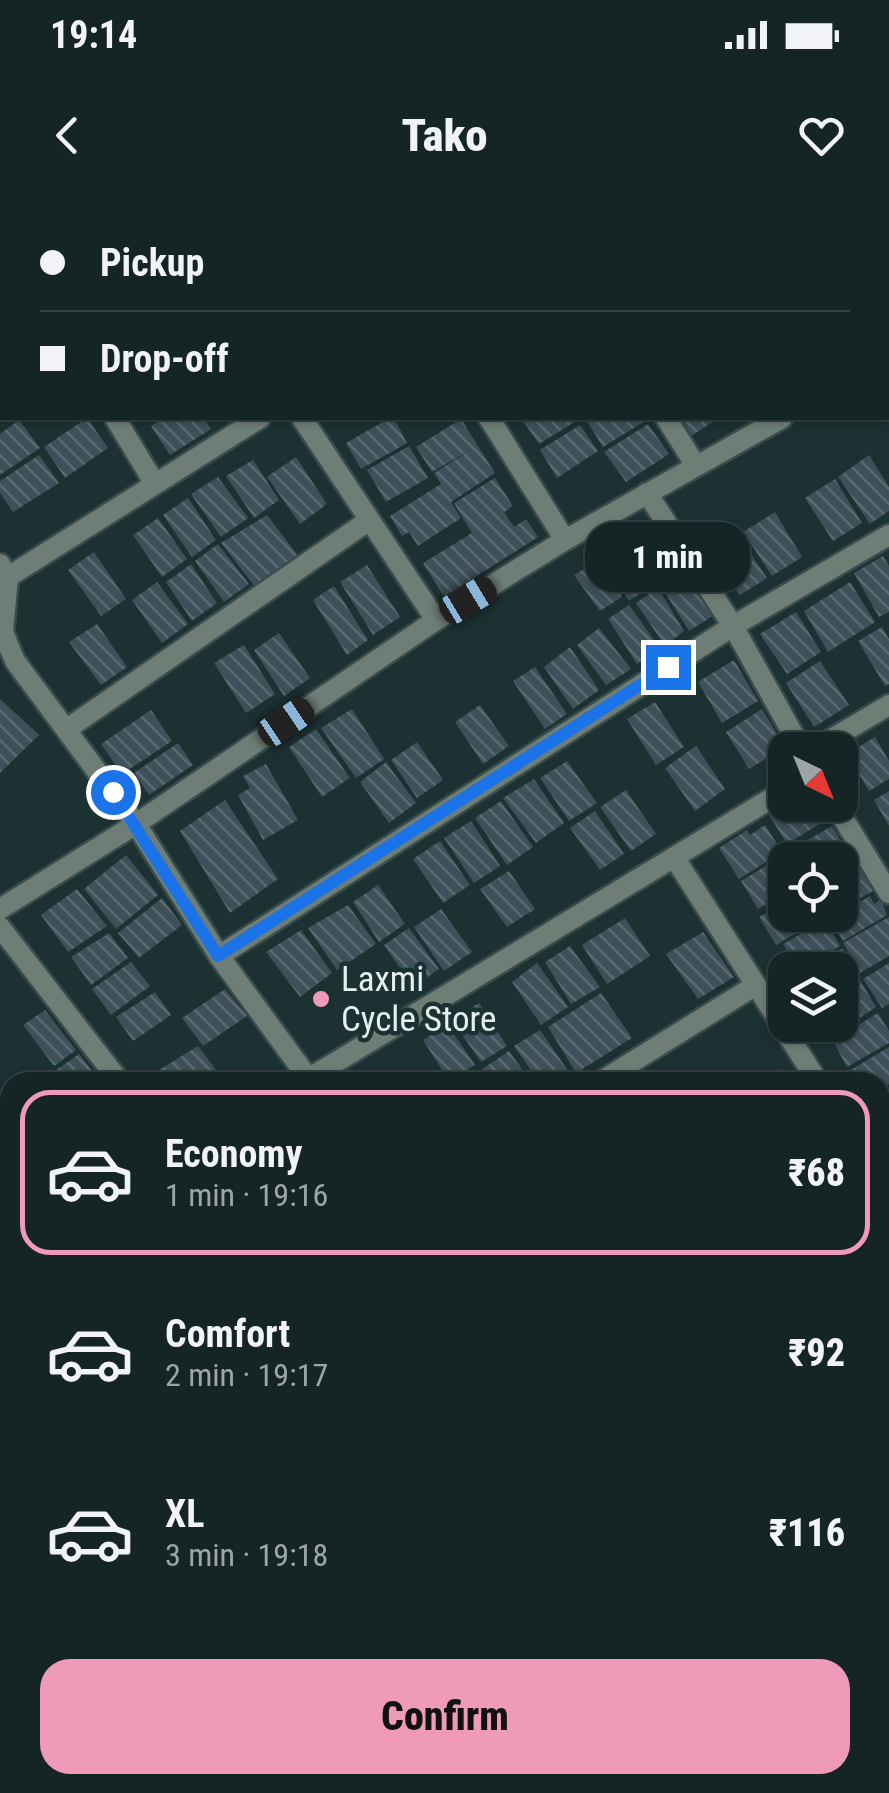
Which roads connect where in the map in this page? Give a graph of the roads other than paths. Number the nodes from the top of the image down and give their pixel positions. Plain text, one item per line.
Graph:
1 (116, 420) edge
2 (257, 420) edge
3 (303, 420) edge
4 (489, 420) edge
5 (667, 420) edge
6 (778, 420) edge
7 (696, 466) junction
8 (155, 484) junction
9 (648, 493) junction
10 (368, 521) junction
11 (889, 535) edge
12 (565, 540) junction
13 (4, 570) edge
14 (436, 620) junction
15 (733, 626) junction
16 (2, 634) edge
17 (889, 705) edge
18 (67, 729) junction
19 (792, 732) edge
20 (843, 732) edge
21 (768, 800) edge
22 (846, 822) edge
23 (136, 824) junction
24 (674, 857) junction
25 (886, 881) edge
26 (0, 909) edge
27 (0, 927) edge
28 (218, 956) junction
29 (756, 985) junction
30 (112, 1072) edge
31 (303, 1072) edge
32 (322, 1072) edge
33 (616, 1072) edge
34 (812, 1072) edge

1 - 8 street
2 - 8 street
3 - 10 street
4 - 12 street
5 - 7 street
6 - 7 street
7 - 9 street
8 - 13 street
9 - 12 street
9 - 15 street
10 - 14 street
10 - 18 street
11 - 15 street
12 - 14 street
13 - 16 street
14 - 23 street
15 - 19 street
15 - 28 street
16 - 18 street
17 - 20 street
18 - 23 street
21 - 24 street
22 - 25 street
23 - 26 street
23 - 28 street
24 - 29 street
24 - 32 street
27 - 30 street
28 - 31 street
29 - 33 street
29 - 34 street

